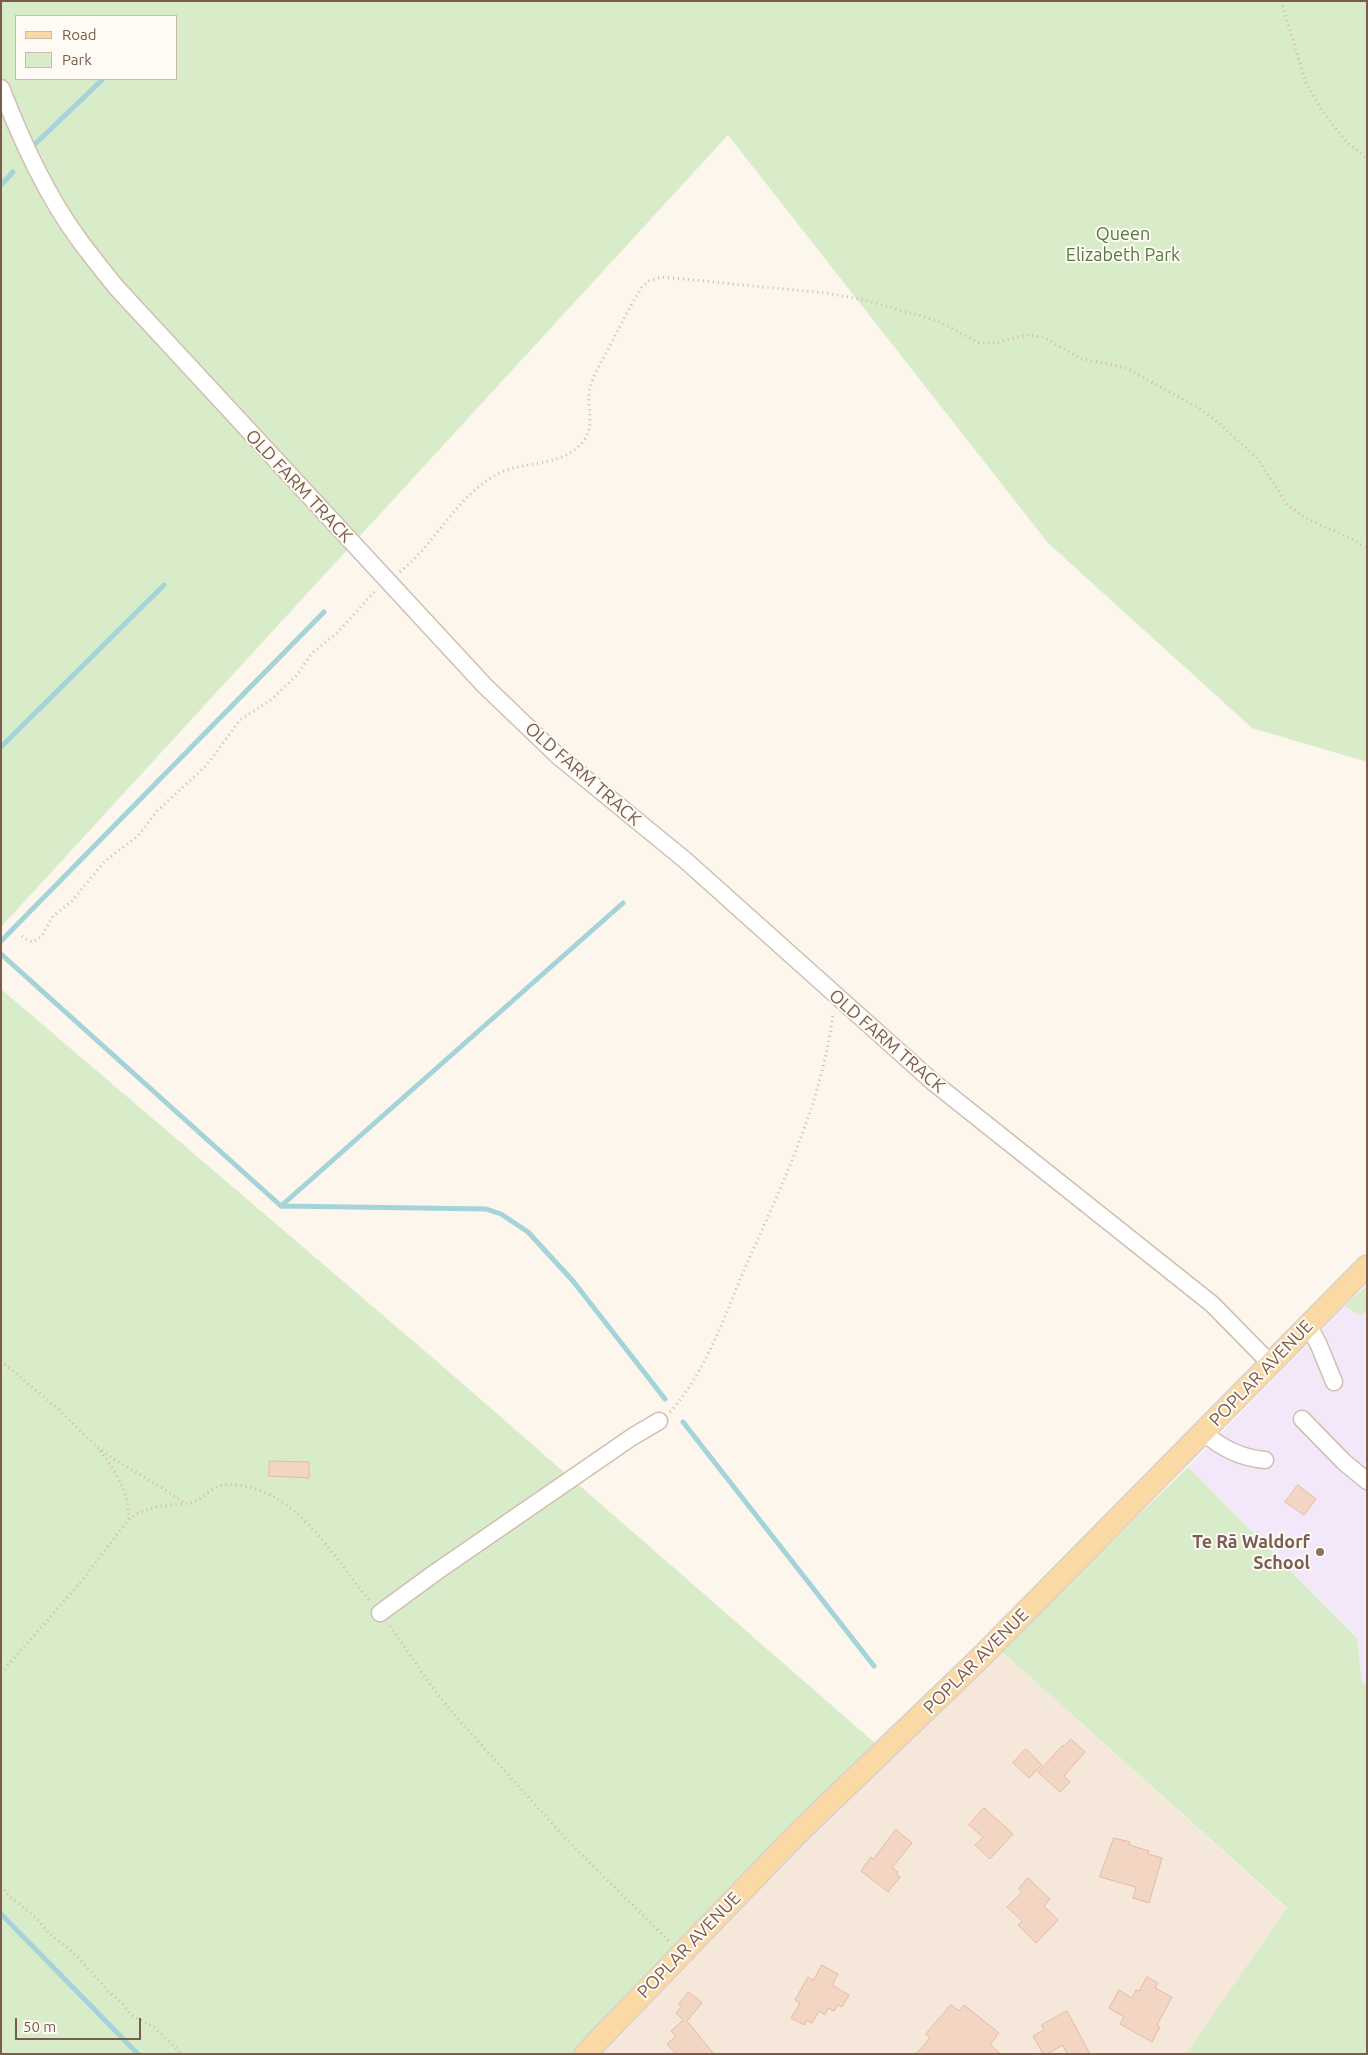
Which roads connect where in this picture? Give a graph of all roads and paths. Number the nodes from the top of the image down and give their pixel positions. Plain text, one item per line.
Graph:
1 (1281, 1) edge
2 (1, 88) edge
3 (1367, 159) edge
4 (1367, 548) edge
5 (388, 582) junction
6 (22, 936) dead end
7 (835, 996) junction
8 (1367, 1266) edge
9 (1308, 1325) junction
10 (1, 1361) edge
11 (1270, 1363) junction
12 (1334, 1382) dead end
13 (1302, 1419) dead end
14 (659, 1421) joint
15 (1203, 1432) junction
16 (97, 1447) junction
17 (1265, 1460) dead end
18 (1367, 1481) edge
19 (185, 1503) junction
20 (128, 1520) junction
21 (380, 1613) junction
22 (1, 1673) edge
23 (1, 1886) edge
24 (682, 1952) junction
25 (182, 2054) edge
26 (584, 2054) edge

1 - 3 path
2 - 5 street, OLD FARM TRACK
4 - 5 path
5 - 6 path
5 - 7 street, OLD FARM TRACK
7 - 11 street, OLD FARM TRACK
7 - 14 path
8 - 9 main road, POPLAR AVENUE
9 - 11 main road, POPLAR AVENUE
9 - 12 street
10 - 16 path
11 - 15 main road, POPLAR AVENUE
13 - 18 street
14 - 21 street
15 - 17 street
15 - 24 main road, POPLAR AVENUE
16 - 19 path
16 - 20 path
19 - 20 path
19 - 21 path
20 - 22 path
21 - 24 path
23 - 25 path
24 - 26 main road, POPLAR AVENUE

